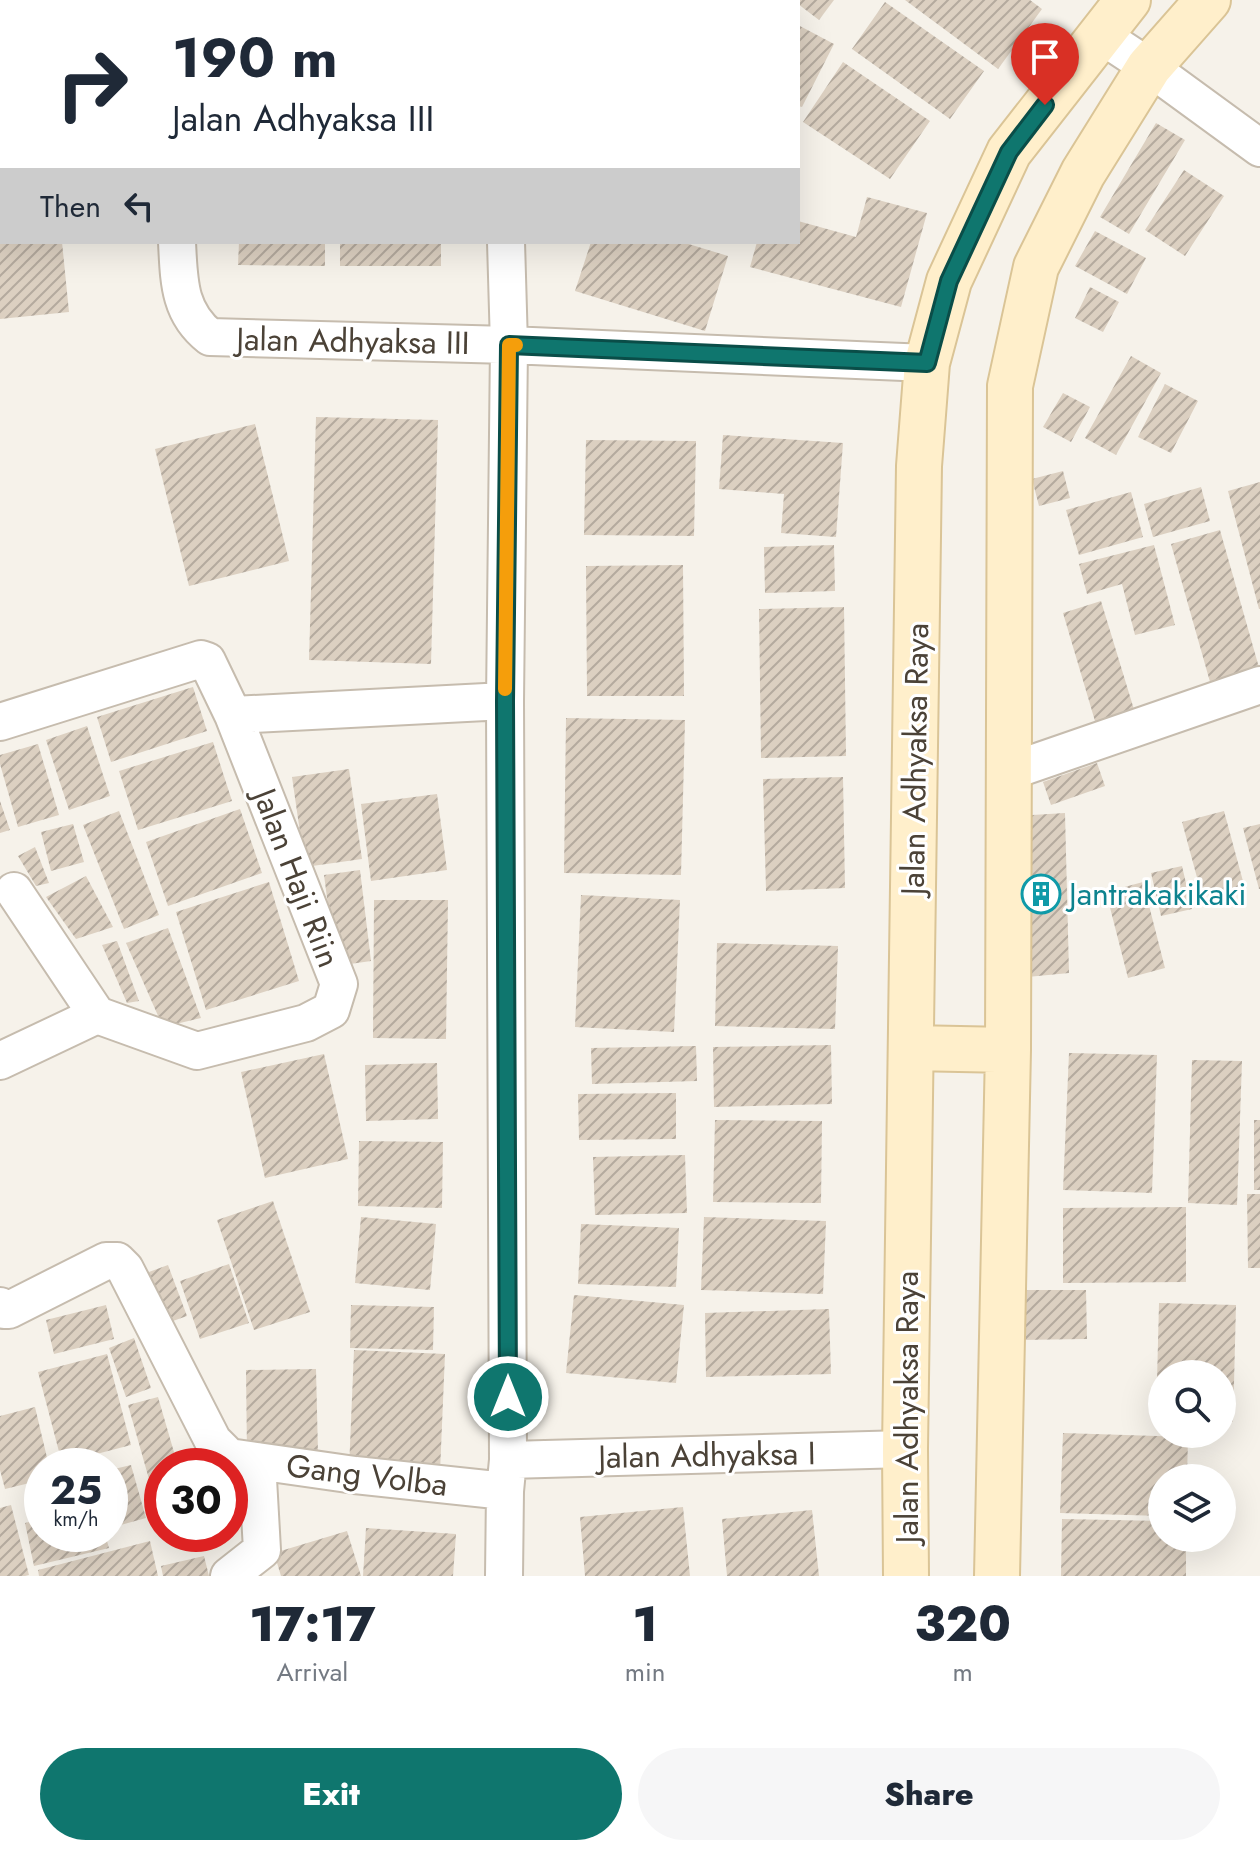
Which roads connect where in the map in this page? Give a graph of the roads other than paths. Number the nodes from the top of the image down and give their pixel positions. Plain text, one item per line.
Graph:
1 (1128, 0) edge
2 (1208, 0) edge
3 (1099, 34) junction
4 (1149, 67) junction
5 (1260, 148) edge
6 (177, 244) edge
7 (506, 244) edge
8 (509, 345) junction
9 (927, 363) junction
10 (1260, 685) edge
11 (505, 701) junction
12 (233, 715) junction
13 (0, 722) edge
14 (1008, 772) junction
15 (14, 891) dead end
16 (97, 1015) junction
17 (911, 1048) junction
18 (1008, 1050) junction
19 (0, 1061) edge
20 (0, 1306) edge
21 (225, 1448) edge
22 (905, 1449) junction
23 (248, 1460) edge
24 (506, 1476) junction
25 (248, 1483) edge
26 (229, 1576) edge
27 (504, 1576) edge
28 (906, 1576) edge
29 (997, 1576) edge

1 - 3 main road, Jalan Adhyaksa Raya
2 - 4 main road
3 - 4 street
3 - 9 main road, Jalan Adhyaksa Raya
4 - 5 street
4 - 14 main road
6 - 8 street, Jalan Adhyaksa III
7 - 8 street
8 - 9 street, Jalan Adhyaksa III
8 - 11 street
9 - 17 main road, Jalan Adhyaksa Raya
10 - 14 street
11 - 12 street
11 - 24 street
12 - 13 street
12 - 16 street, Jalan Haji Riin
14 - 18 main road
15 - 16 street
16 - 19 street
17 - 18 main road
17 - 22 main road, Jalan Adhyaksa Raya
18 - 29 main road
20 - 21 street
22 - 24 street, Jalan Adhyaksa I
22 - 28 main road, Jalan Adhyaksa Raya
23 - 24 street, Gang Volba
24 - 27 street
25 - 26 street

